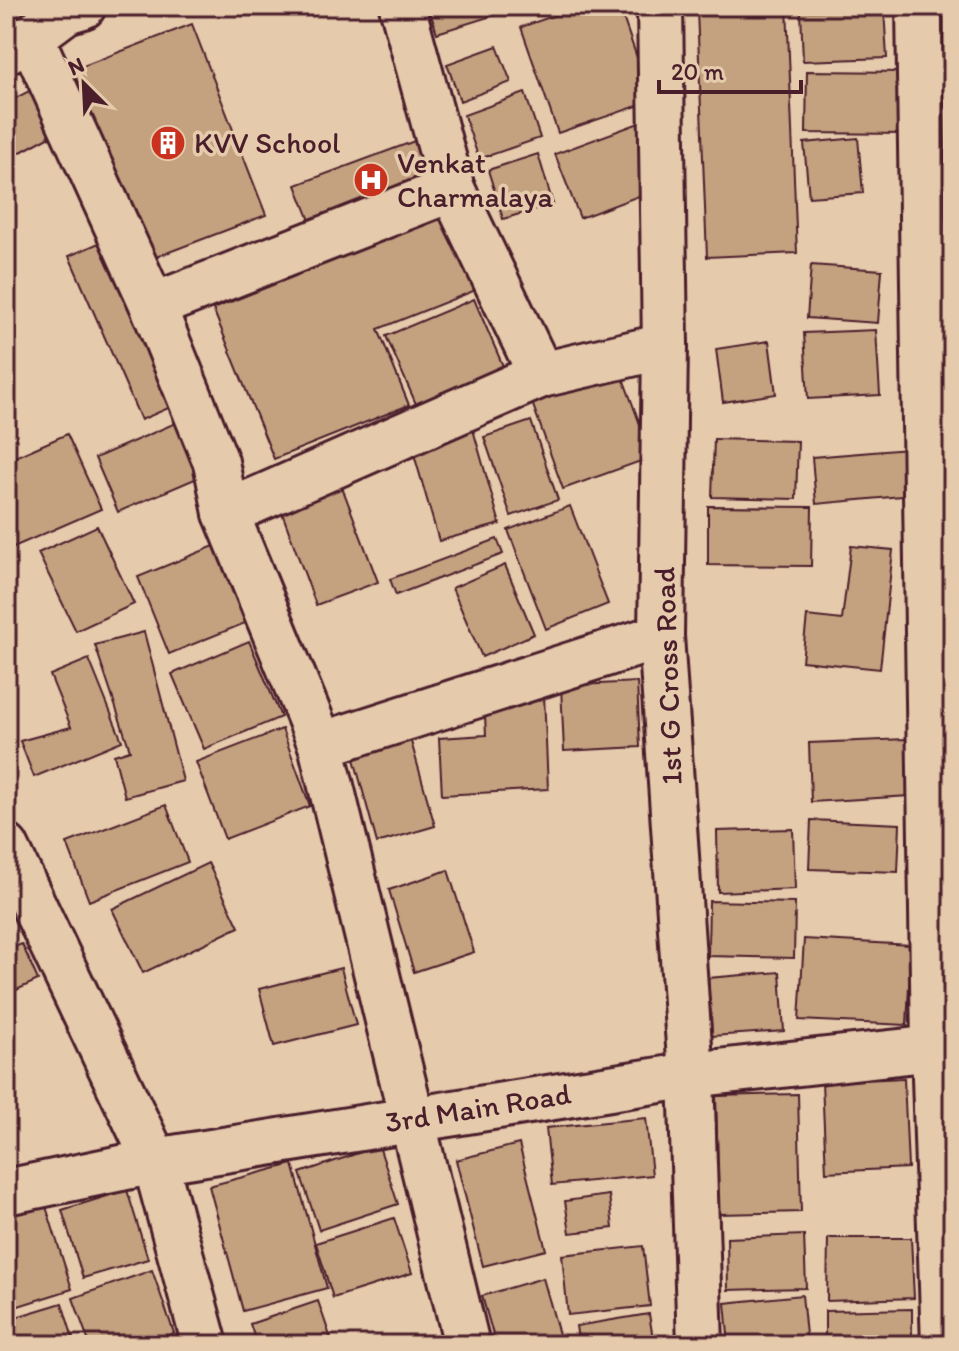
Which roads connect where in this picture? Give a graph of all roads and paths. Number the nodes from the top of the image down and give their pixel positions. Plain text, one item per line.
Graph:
1 (402, 6) edge
2 (660, 6) edge
3 (919, 6) edge
4 (42, 25) edge
5 (452, 189) junction
6 (153, 306) junction
7 (665, 346) junction
8 (541, 375) junction
9 (226, 513) junction
10 (661, 636) junction
11 (321, 745) junction
12 (6, 847) edge
13 (943, 1047) edge
14 (691, 1075) junction
15 (411, 1118) junction
16 (155, 1161) junction
17 (6, 1192) edge
18 (205, 1345) edge
19 (467, 1345) edge
20 (700, 1345) edge
21 (944, 1345) edge

1 - 5 street
2 - 7 street, 1st G Cross Road
3 - 13 street
4 - 6 street
5 - 6 street
5 - 8 street
6 - 9 street
7 - 8 street
7 - 10 street, 1st G Cross Road
8 - 9 street
9 - 11 street
10 - 11 street
10 - 14 street, 1st G Cross Road
11 - 15 street
12 - 16 street
13 - 14 street, 3rd Main Road
13 - 21 street
14 - 15 street, 3rd Main Road
14 - 20 street, 1st G Cross Road
15 - 16 street, 3rd Main Road
15 - 19 street
16 - 17 street, 3rd Main Road
16 - 18 street

